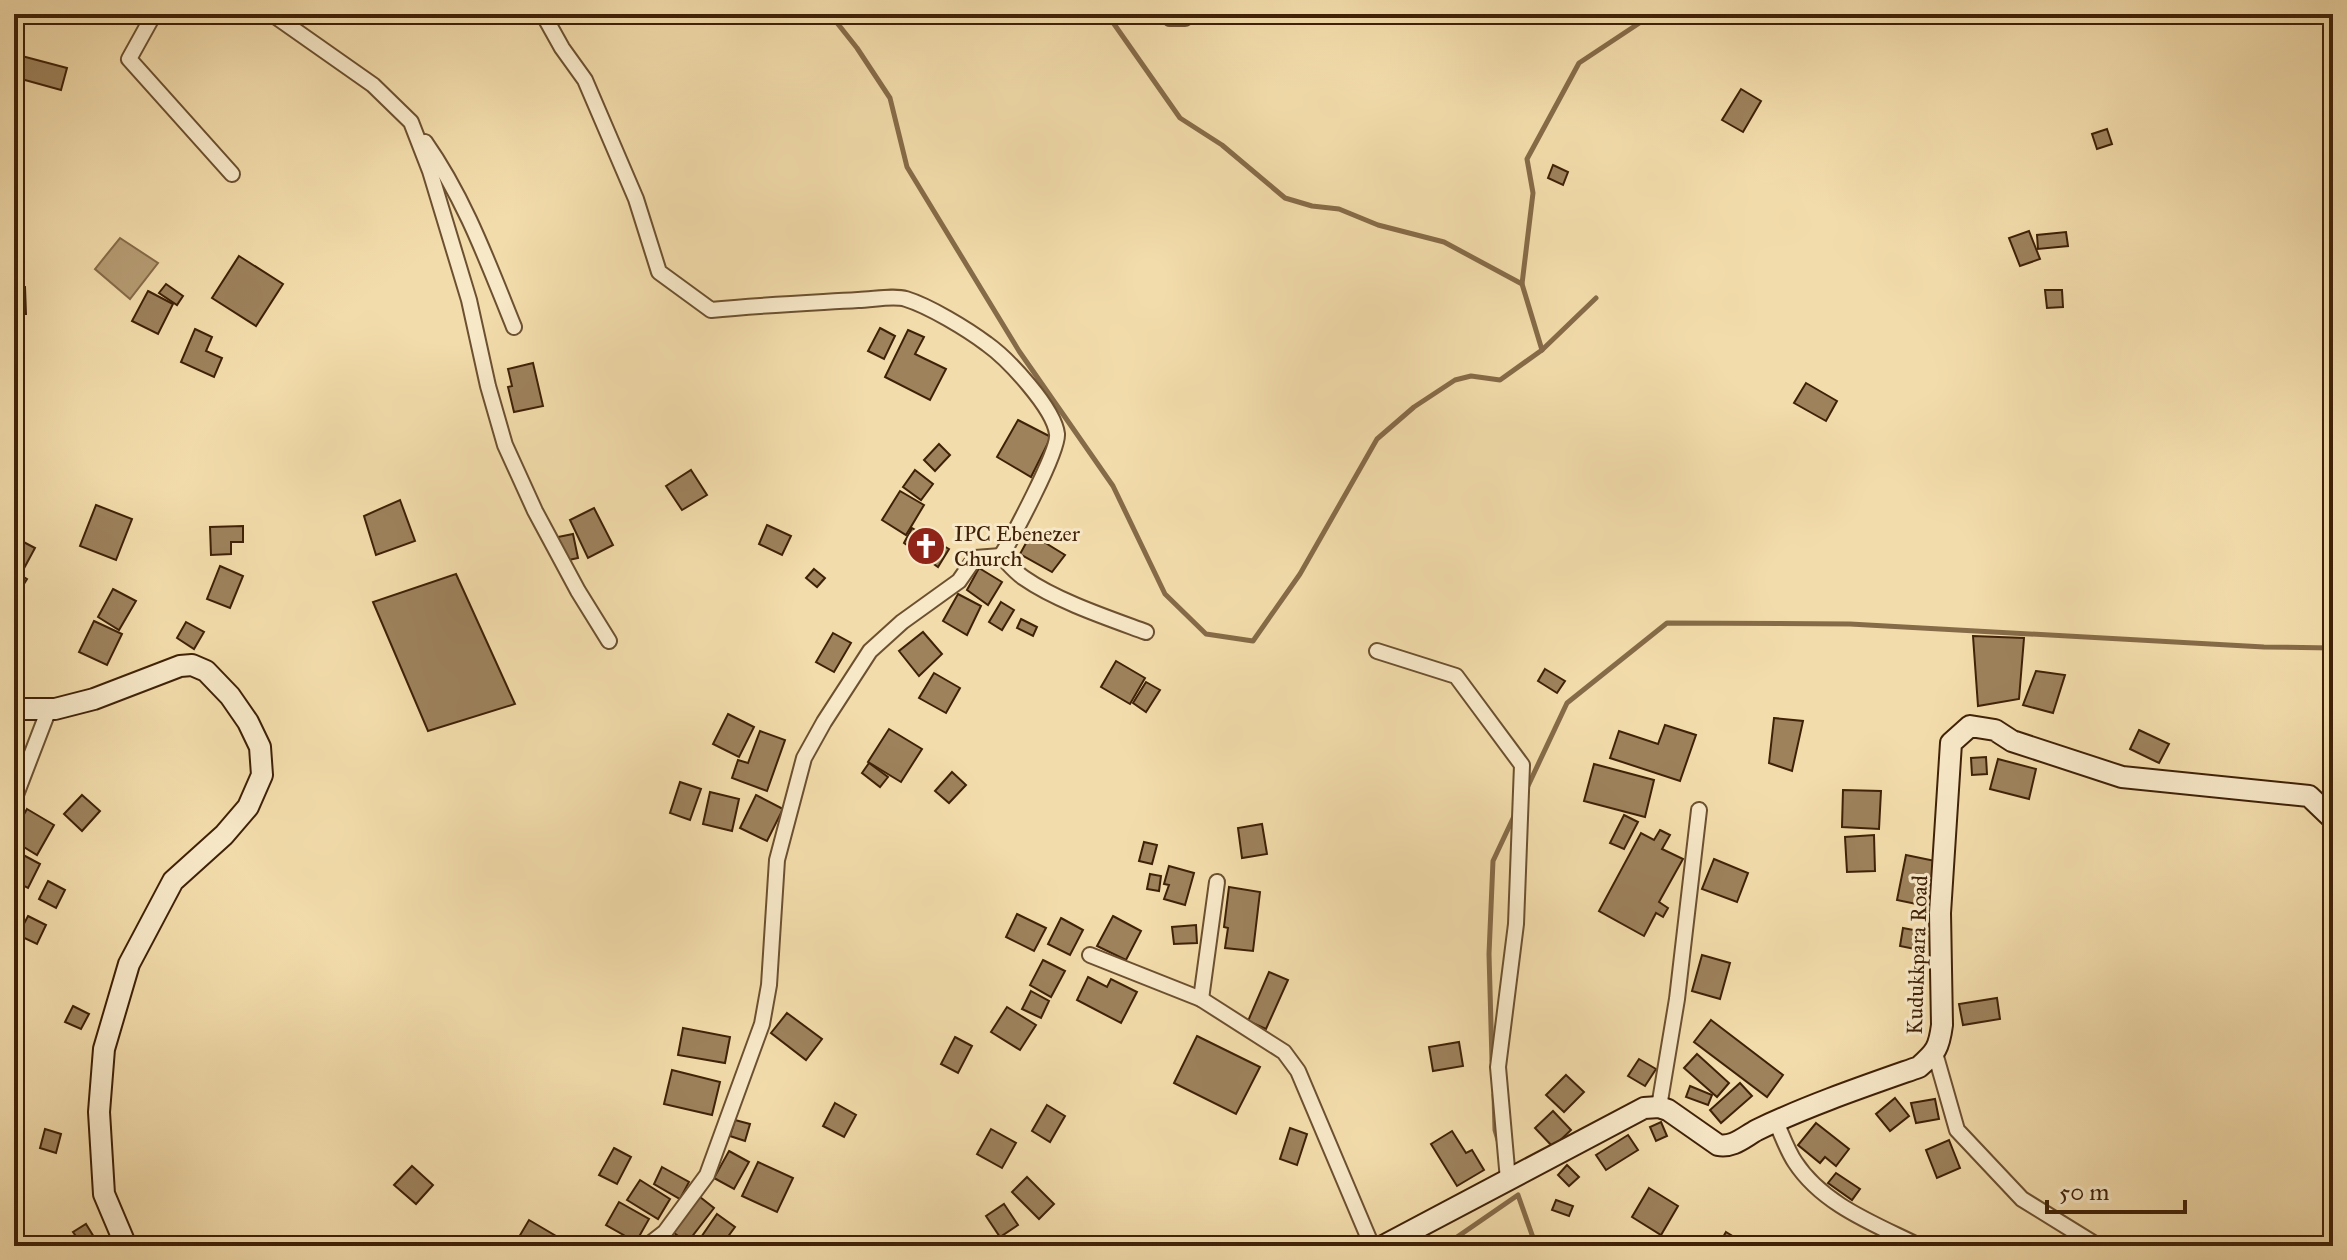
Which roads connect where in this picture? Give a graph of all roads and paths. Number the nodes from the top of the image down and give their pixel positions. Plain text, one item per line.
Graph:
1 (154, 14) edge
2 (272, 14) edge
3 (543, 14) edge
4 (1168, 14) edge
5 (1190, 14) edge
6 (411, 122) junction
7 (232, 174) dead end
8 (514, 327) dead end
9 (1001, 556) junction
10 (1146, 632) dead end
11 (609, 641) dead end
12 (1377, 651) dead end
13 (14, 709) edge
14 (49, 709) junction
15 (14, 800) edge
16 (1699, 810) dead end
17 (2333, 819) edge
18 (1217, 882) dead end
19 (1090, 955) dead end
20 (1201, 999) junction
21 (1935, 1053) junction
22 (1659, 1107) junction
23 (1776, 1122) junction
24 (1508, 1180) junction
25 (126, 1246) edge
26 (647, 1246) edge
27 (1372, 1246) edge
28 (1383, 1246) edge
29 (1919, 1246) edge
30 (2098, 1246) edge

1 - 7 street
2 - 6 street
3 - 9 street
4 - 5 street
6 - 8 street
6 - 11 street
9 - 10 street
9 - 26 street
12 - 24 street
13 - 14 street
14 - 15 street
14 - 25 street
16 - 22 street
17 - 21 street, Kudukkpara Road
18 - 20 street
19 - 20 street
20 - 27 street
21 - 23 street, Kudukkpara Road
21 - 30 street
22 - 23 street, Kudukkpara Road
22 - 24 street
23 - 29 street
24 - 28 street

